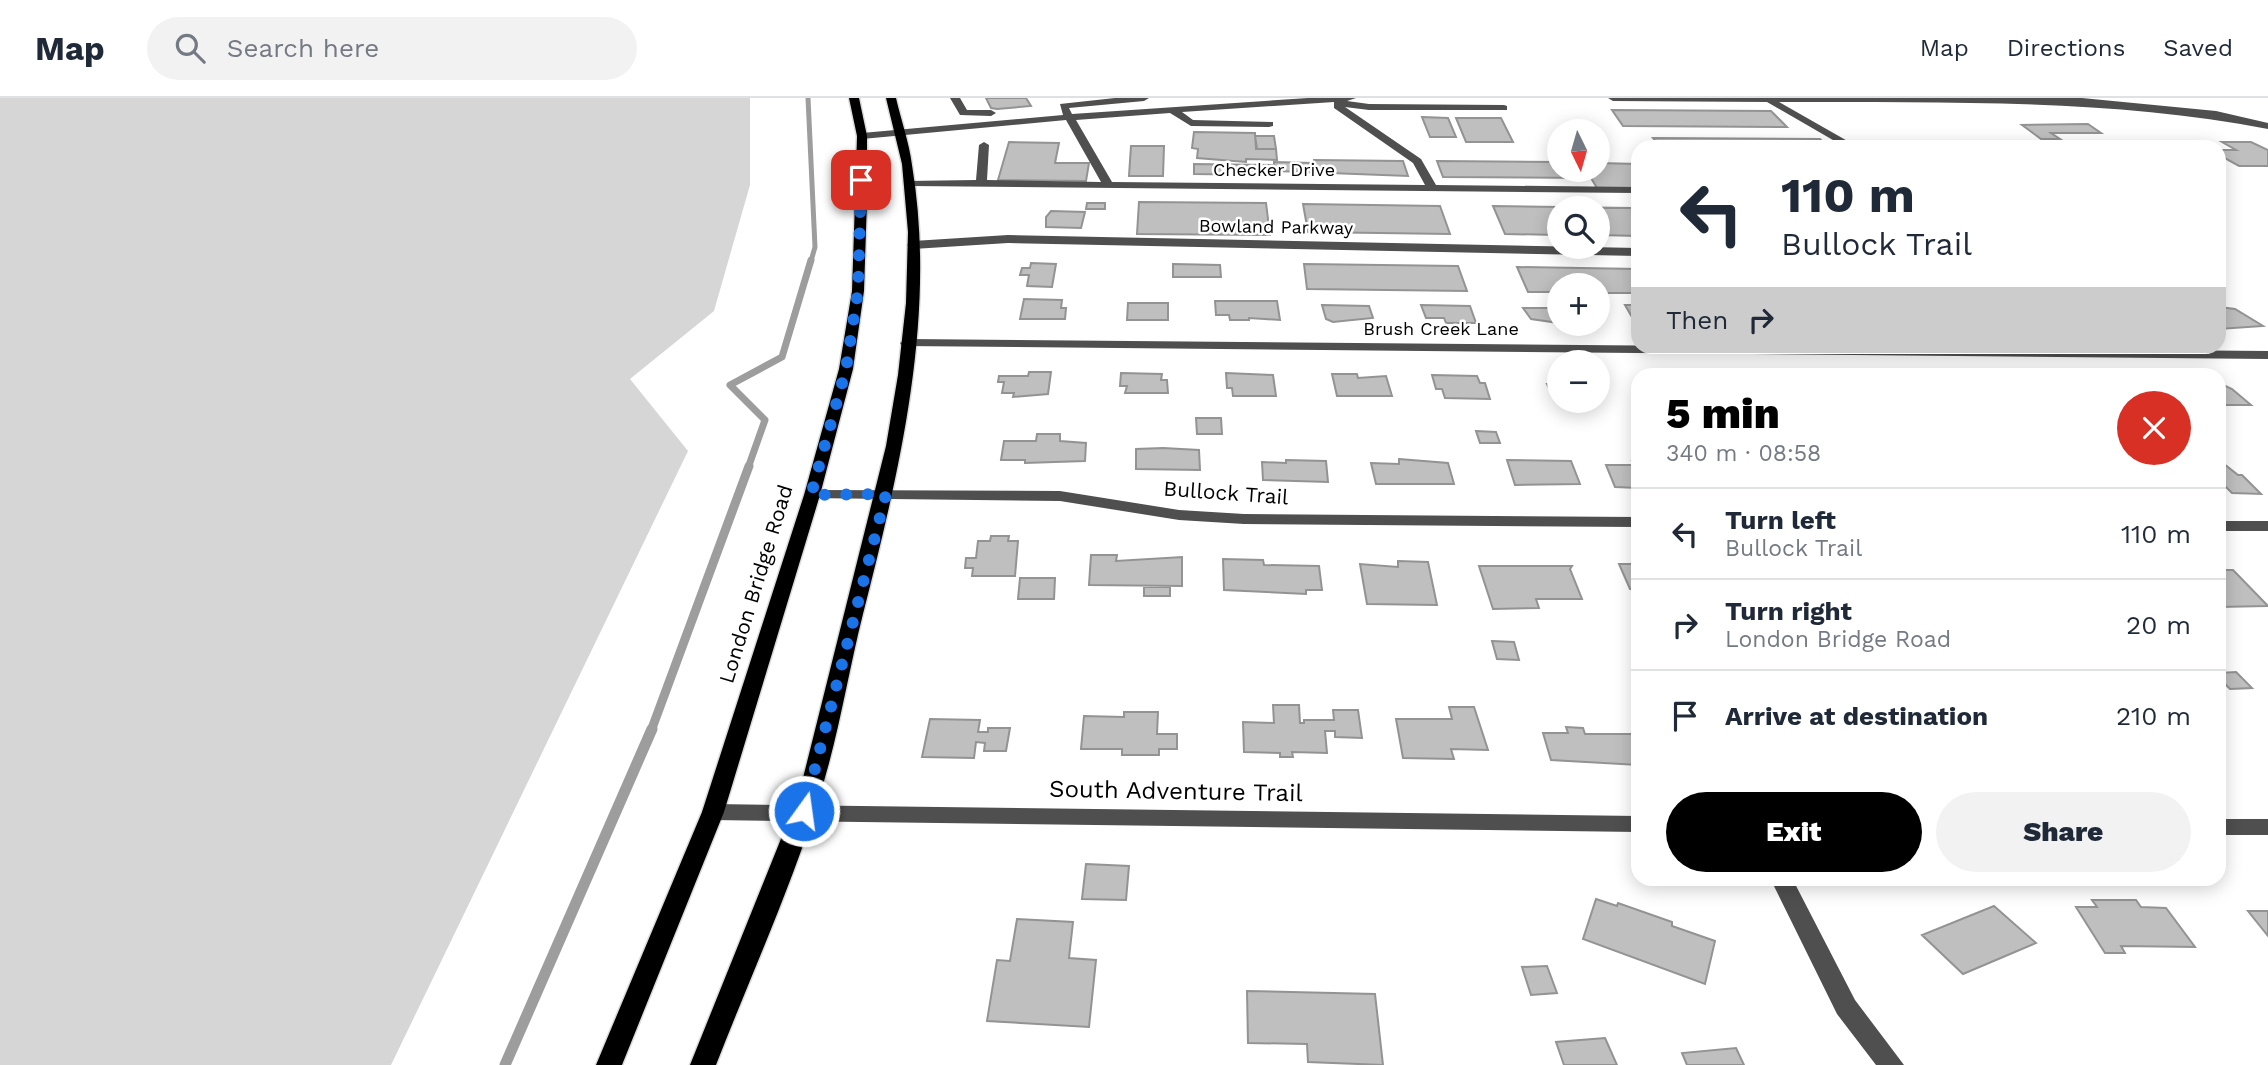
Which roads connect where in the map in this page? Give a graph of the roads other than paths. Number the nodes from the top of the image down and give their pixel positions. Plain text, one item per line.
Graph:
1 (854, 98) edge
2 (891, 98) edge
3 (955, 98) edge
4 (1144, 98) edge
5 (1187, 98) edge
6 (1351, 98) edge
7 (1613, 98) edge
8 (1652, 98) edge
9 (1305, 99) edge
10 (1769, 100) junction
11 (1321, 101) junction
12 (1061, 102) edge
13 (1504, 108) dead end
14 (1190, 110) junction
15 (1172, 111) junction
16 (1069, 117) junction
17 (1269, 124) dead end
18 (2268, 126) edge
19 (902, 132) junction
20 (862, 136) junction
21 (1840, 140) edge
22 (984, 145) dead end
23 (911, 183) junction
24 (981, 185) junction
25 (1109, 186) junction
26 (1433, 188) junction
27 (1631, 190) edge
28 (913, 245) junction
29 (1631, 252) edge
30 (907, 343) junction
31 (1631, 349) edge
32 (2155, 354) edge
33 (2268, 355) edge
34 (886, 494) junction
35 (811, 495) junction
36 (1631, 522) edge
37 (2226, 526) edge
38 (2268, 526) edge
39 (804, 811) junction
40 (713, 812) junction
41 (1631, 824) edge
42 (2226, 827) edge
43 (2268, 827) edge
44 (1785, 886) edge
45 (609, 1065) edge
46 (704, 1065) edge
47 (1891, 1065) edge

1 - 20 main road, London Bridge Road
2 - 19 main road
3 - 12 street
4 - 12 street
5 - 14 street
6 - 11 street
7 - 8 street
8 - 10 street
9 - 11 street
9 - 14 street
10 - 18 street
10 - 21 street
11 - 13 street
11 - 26 street
12 - 16 street
14 - 15 street
15 - 16 street
15 - 17 street
16 - 19 street
16 - 25 street
19 - 20 street
19 - 23 main road
20 - 35 main road, London Bridge Road
22 - 24 street
23 - 24 street, Checker Drive
23 - 28 main road
24 - 25 street, Checker Drive
25 - 26 street, Checker Drive
26 - 27 street, Checker Drive
28 - 29 street, Bowland Parkway
28 - 30 main road
30 - 31 street, Brush Creek Lane
30 - 34 main road
32 - 33 street, Brush Creek Lane
34 - 35 street, Bullock Trail
34 - 36 street, Bullock Trail
34 - 39 main road
35 - 40 main road, London Bridge Road
37 - 38 street
39 - 40 street, South Adventure Trail
39 - 41 street, South Adventure Trail
39 - 46 main road
40 - 45 main road, London Bridge Road
42 - 43 street
44 - 47 street

